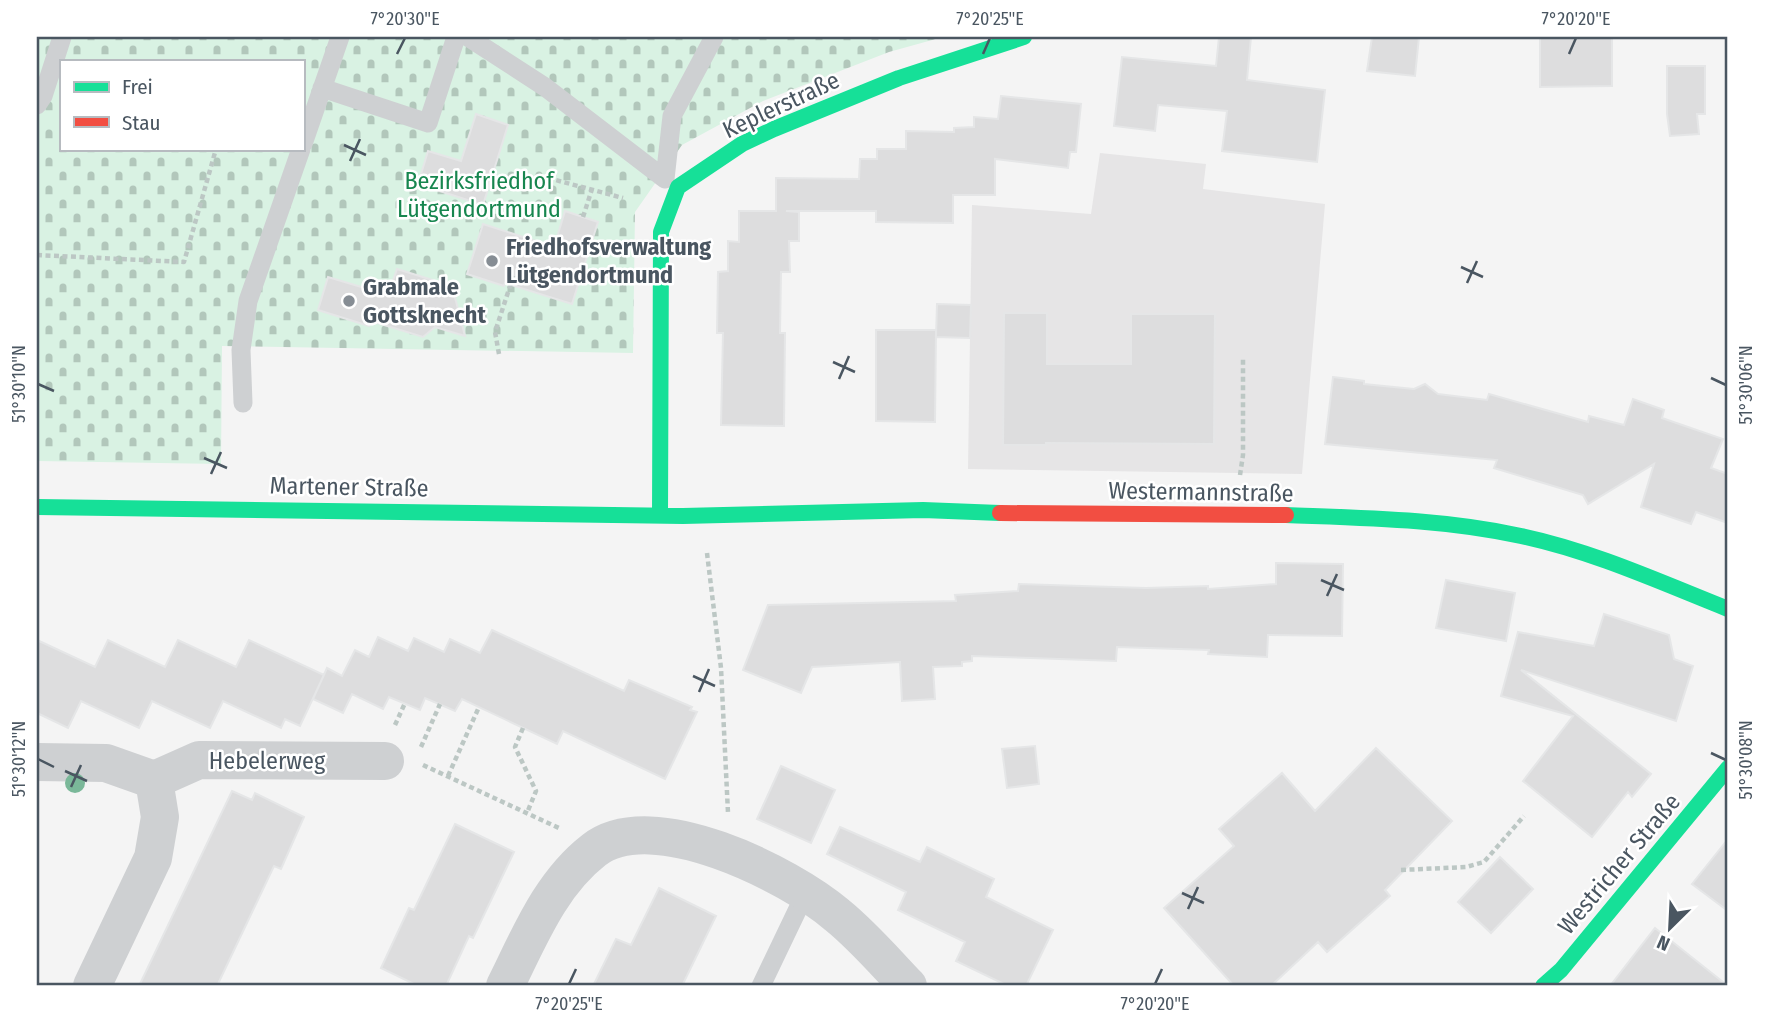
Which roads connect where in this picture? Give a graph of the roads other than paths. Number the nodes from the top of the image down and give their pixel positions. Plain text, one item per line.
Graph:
1 (62, 37) edge
2 (340, 37) edge
3 (456, 37) edge
4 (468, 37) edge
5 (713, 37) edge
6 (1024, 37) edge
7 (322, 88) junction
8 (37, 105) edge
9 (304, 141) edge
10 (301, 150) edge
11 (243, 403) dead end
12 (37, 507) edge
13 (660, 515) junction
14 (1728, 609) edge
15 (408, 758) road end
16 (37, 762) edge
17 (1728, 768) edge
18 (154, 780) junction
19 (806, 892) junction
20 (92, 986) edge
21 (505, 986) edge
22 (761, 986) edge
23 (908, 986) edge
24 (1543, 986) edge

1 - 8 lane
2 - 7 lane
3 - 7 lane
4 - 5 lane
6 - 13 street, Keplerstraße
7 - 9 lane
10 - 11 lane
12 - 13 street, Martener Straße
13 - 14 street, Westermannstraße
15 - 18 street, Hebelerweg
16 - 18 street
17 - 24 street, Westricher Straße
18 - 20 street
19 - 21 street
19 - 22 lane
19 - 23 street

